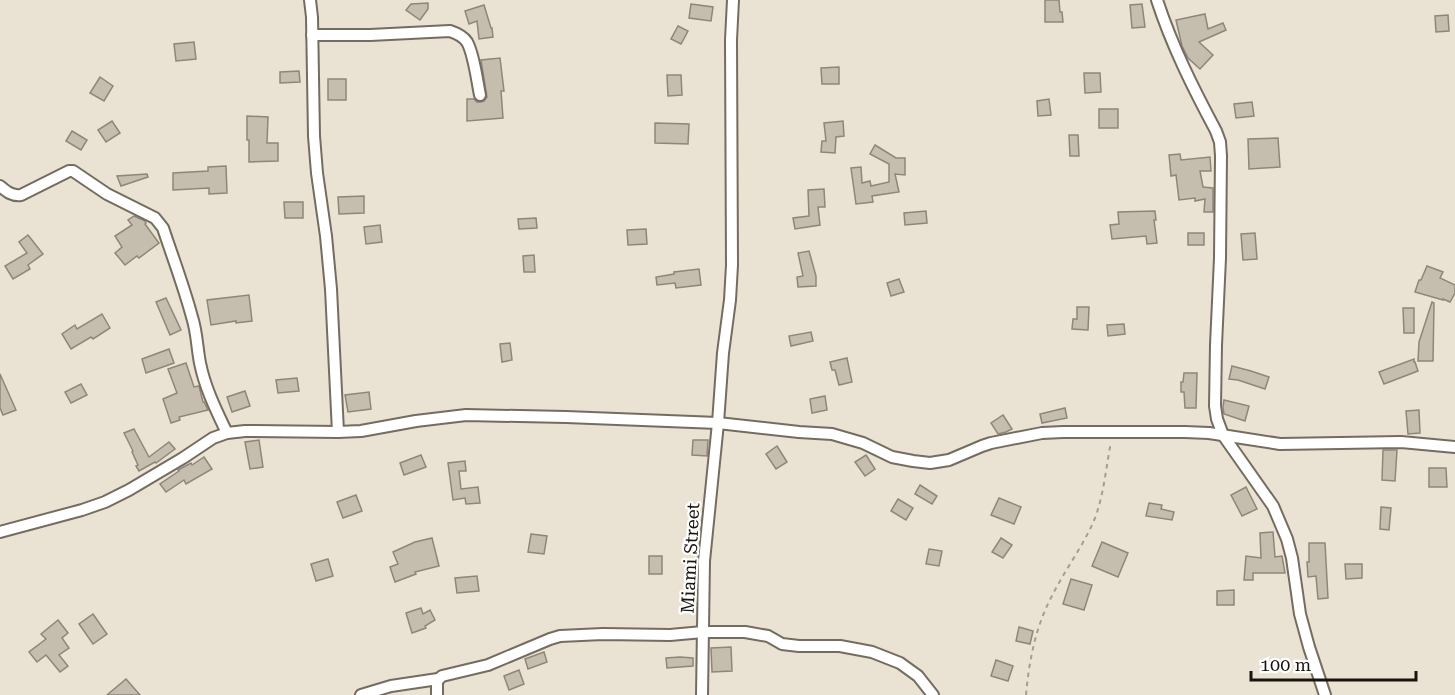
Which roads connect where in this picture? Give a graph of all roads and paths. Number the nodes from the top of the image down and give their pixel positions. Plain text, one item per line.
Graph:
1 (310, 0) edge
2 (733, 0) edge
3 (1157, 0) edge
4 (312, 35) junction
5 (480, 95) dead end
6 (0, 186) edge
7 (718, 423) junction
8 (338, 432) junction
9 (1113, 432) junction
10 (227, 433) junction
11 (1223, 435) junction
12 (1455, 447) edge
13 (0, 532) edge
14 (704, 632) junction
15 (438, 679) junction
16 (362, 695) edge
17 (437, 695) edge
18 (702, 695) edge
19 (933, 695) edge
20 (1026, 695) edge
21 (1325, 695) edge

1 - 4 street
2 - 7 street, Miami Street
3 - 11 street
4 - 5 street
4 - 8 street
6 - 10 street
7 - 8 street
7 - 9 street
7 - 14 street, Miami Street
8 - 10 street
9 - 11 street
9 - 20 path
10 - 13 street
11 - 12 street
11 - 21 street
14 - 15 street
14 - 18 street, Miami Street
14 - 19 street
15 - 16 street
15 - 17 street

